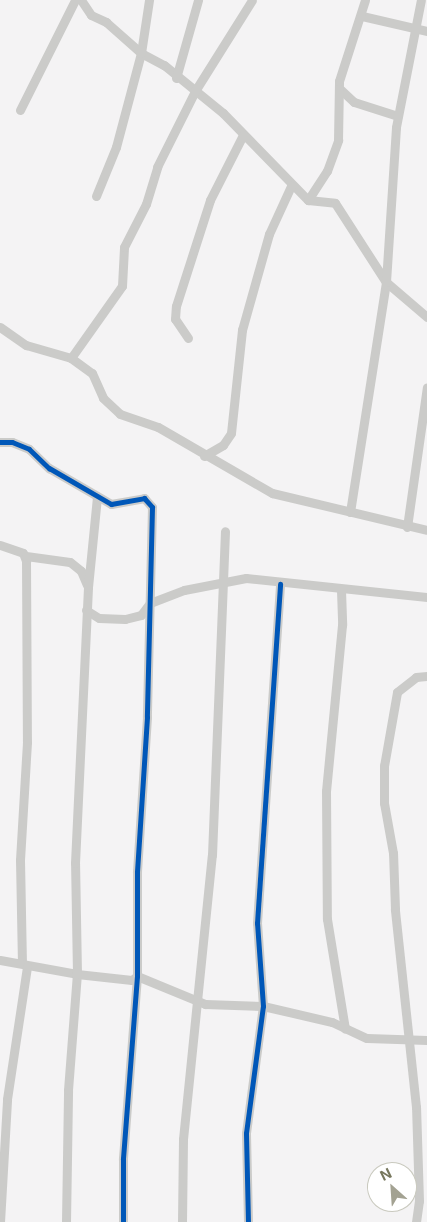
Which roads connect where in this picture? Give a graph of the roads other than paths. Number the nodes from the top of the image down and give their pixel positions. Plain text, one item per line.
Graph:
1 (75, 0) edge
2 (82, 0) edge
3 (149, 0) edge
4 (198, 0) edge
5 (252, 0) edge
6 (364, 0) edge
7 (421, 0) edge
8 (362, 16) junction
9 (416, 28) junction
10 (427, 31) edge
11 (141, 53) junction
12 (176, 78) junction
13 (340, 89) junction
14 (195, 91) junction
15 (20, 110) dead end
16 (398, 116) junction
17 (243, 135) junction
18 (292, 186) junction
19 (96, 196) dead end
20 (308, 200) junction
21 (386, 282) junction
22 (427, 317) edge
23 (0, 327) edge
24 (188, 338) dead end
25 (71, 358) junction
26 (427, 387) edge
27 (0, 442) edge
28 (204, 456) junction
29 (97, 497) junction
30 (350, 512) junction
31 (407, 527) junction
32 (427, 530) edge
33 (225, 531) dead end
34 (0, 545) edge
35 (26, 556) junction
36 (224, 580) junction
37 (280, 584) junction
38 (88, 586) junction
39 (341, 590) junction
40 (427, 596) edge
41 (150, 603) junction
42 (86, 610) junction
43 (427, 676) edge
44 (0, 960) edge
45 (24, 964) junction
46 (77, 974) junction
47 (136, 976) junction
48 (197, 999) junction
49 (263, 1006) junction
50 (345, 1029) junction
51 (409, 1038) junction
52 (427, 1040) edge
53 (0, 1222) edge
54 (66, 1222) edge
55 (123, 1222) edge
56 (182, 1222) edge
57 (248, 1222) edge
58 (416, 1222) edge

1 - 15 street
2 - 11 street
3 - 11 street
4 - 12 street
5 - 14 street
6 - 8 street
7 - 9 street
8 - 9 street
8 - 13 street
9 - 10 street
9 - 16 street
11 - 12 street
11 - 19 street
12 - 14 street
13 - 16 street
13 - 20 street
14 - 17 street
14 - 25 street
16 - 21 street
17 - 18 street
17 - 24 street
18 - 20 street
18 - 28 street
20 - 21 street
21 - 22 street
21 - 30 street
23 - 25 street
25 - 28 street
26 - 31 street
27 - 29 street
28 - 30 street
29 - 38 street
29 - 41 street
30 - 31 street
31 - 32 street
33 - 36 street
34 - 35 street
35 - 38 street
35 - 45 street
36 - 37 street
36 - 41 street
36 - 48 street
37 - 39 street
37 - 49 street
38 - 42 street
39 - 40 street
39 - 50 street
41 - 42 street
41 - 47 street
42 - 46 street
43 - 51 street
44 - 45 street
45 - 46 street
45 - 53 street
46 - 47 street
46 - 54 street
47 - 48 street
47 - 55 street
48 - 49 street
48 - 56 street
49 - 50 street
49 - 57 street
50 - 51 street
51 - 52 street
51 - 58 street

